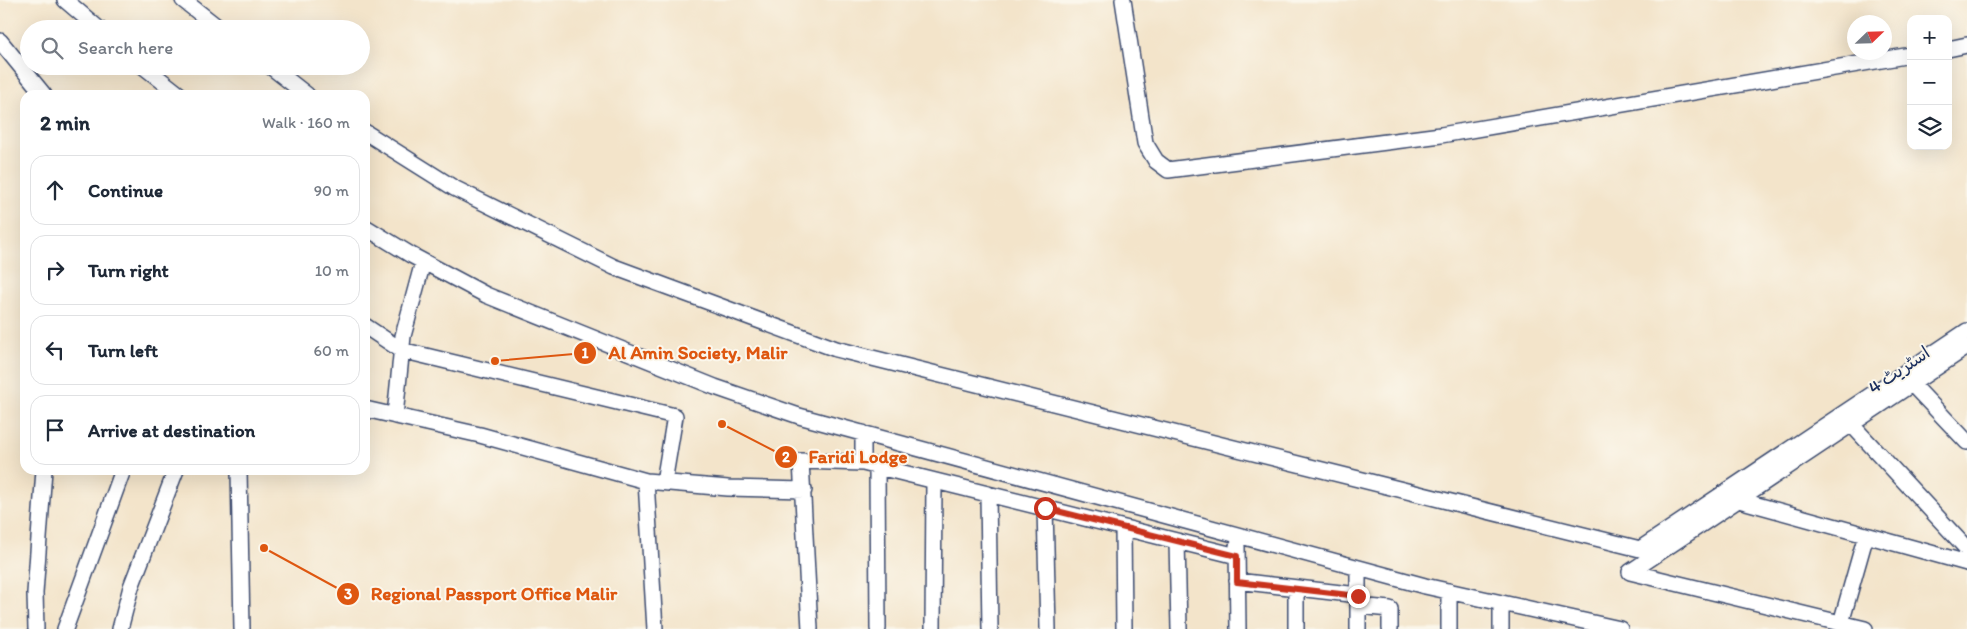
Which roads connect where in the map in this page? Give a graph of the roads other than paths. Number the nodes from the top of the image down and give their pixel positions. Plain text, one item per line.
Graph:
1 (65, 0) edge
2 (184, 0) edge
3 (1123, 0) edge
4 (88, 20) edge
5 (209, 20) edge
6 (0, 41) edge
7 (1967, 45) edge
8 (1952, 48) edge
9 (1907, 56) edge
10 (20, 66) edge
11 (28, 75) edge
12 (154, 75) edge
13 (282, 75) edge
14 (40, 90) edge
15 (174, 90) edge
16 (301, 90) edge
17 (370, 135) edge
18 (370, 230) edge
19 (423, 262) junction
20 (1967, 331) edge
21 (370, 332) edge
22 (1967, 348) edge
23 (402, 350) junction
24 (1912, 384) junction
25 (370, 410) edge
26 (395, 416) junction
27 (1852, 425) junction
28 (863, 433) junction
29 (1967, 442) edge
30 (870, 465) junction
31 (44, 475) edge
32 (121, 475) edge
33 (174, 475) edge
34 (239, 475) edge
35 (646, 481) junction
36 (934, 481) junction
37 (664, 482) junction
38 (804, 490) junction
39 (988, 494) junction
40 (1739, 500) junction
41 (1045, 508) junction
42 (1123, 528) junction
43 (1237, 534) junction
44 (1866, 535) junction
45 (1177, 541) junction
46 (1966, 546) edge
47 (1237, 556) junction
48 (1967, 563) edge
49 (1358, 568) junction
50 (1237, 582) junction
51 (1296, 588) junction
52 (1449, 591) junction
53 (1358, 601) junction
54 (1501, 603) junction
55 (1559, 622) edge
56 (1841, 623) junction
57 (36, 629) edge
58 (65, 629) edge
59 (120, 629) edge
60 (242, 629) edge
61 (656, 629) edge
62 (810, 629) edge
63 (878, 629) edge
64 (933, 629) edge
65 (990, 629) edge
66 (1048, 629) edge
67 (1124, 629) edge
68 (1179, 629) edge
69 (1238, 629) edge
70 (1296, 629) edge
71 (1358, 629) edge
72 (1390, 629) edge
73 (1449, 629) edge
74 (1501, 629) edge
75 (1620, 629) edge
76 (1865, 629) edge

1 - 4 street
2 - 5 street
3 - 9 street
6 - 10 street
7 - 8 street
11 - 14 street
12 - 15 street
13 - 16 street
17 - 20 street
18 - 19 street
19 - 23 street
19 - 28 street
21 - 23 street
22 - 24 street, اسٹریٹ 4
23 - 26 street
23 - 37 street
24 - 27 street, اسٹریٹ 4
24 - 29 street
25 - 26 street
26 - 35 street
27 - 40 street, اسٹریٹ 4
27 - 46 street
28 - 30 street
28 - 43 street
30 - 36 street
30 - 38 street
30 - 63 street
31 - 57 street
32 - 58 street
33 - 59 street
34 - 60 street
35 - 37 street
35 - 61 street
36 - 39 street
36 - 64 street
37 - 38 street
38 - 62 street
39 - 41 street
39 - 65 street
40 - 44 street
40 - 56 street, اسٹریٹ 4
41 - 42 street
41 - 66 street
42 - 45 street
42 - 67 street
43 - 47 street
43 - 49 street
44 - 48 street
44 - 56 street
45 - 47 street
45 - 68 street
47 - 50 street
49 - 52 street
49 - 53 street
50 - 51 street
50 - 69 street
51 - 53 street
51 - 70 street
52 - 54 street
52 - 73 street
53 - 71 street
53 - 72 street
54 - 55 street
54 - 74 street
55 - 75 street
56 - 76 street

